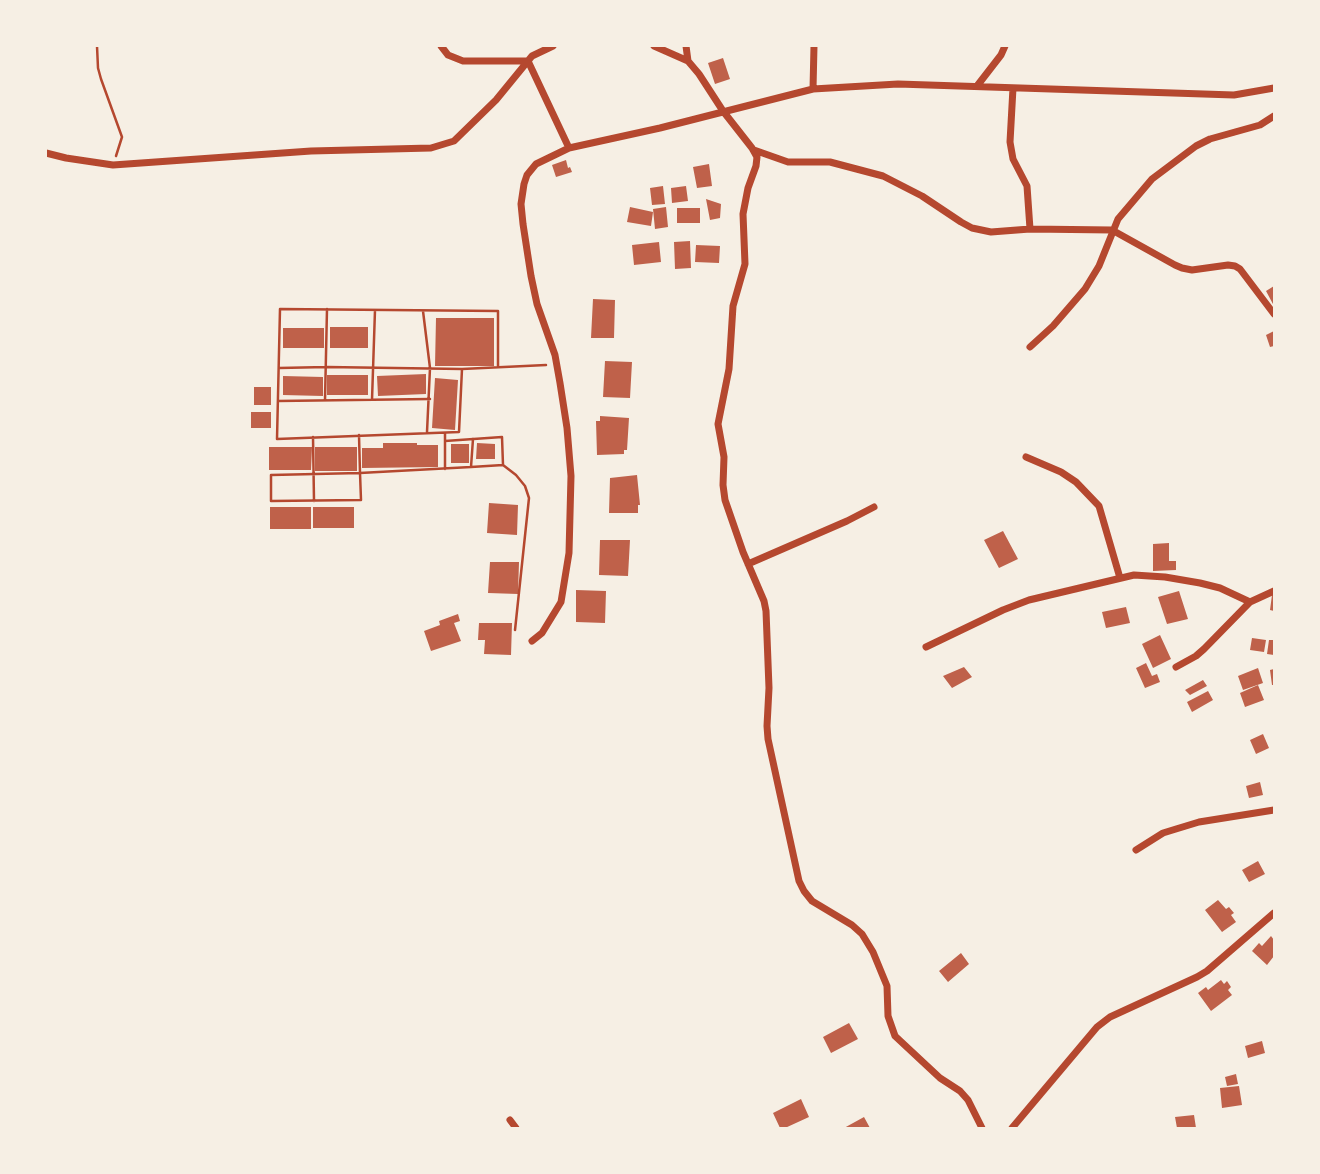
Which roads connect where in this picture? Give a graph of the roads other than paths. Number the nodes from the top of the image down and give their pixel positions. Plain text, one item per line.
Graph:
1 (441, 46) edge
2 (553, 46) edge
3 (654, 46) edge
4 (686, 46) edge
5 (814, 46) edge
6 (1005, 46) edge
7 (528, 61) junction
8 (688, 61) junction
9 (977, 86) junction
10 (1013, 88) junction
11 (1275, 88) edge
12 (813, 89) junction
13 (723, 111) junction
14 (1275, 116) edge
15 (569, 148) junction
16 (754, 150) junction
17 (46, 153) edge
18 (1030, 229) junction
19 (1112, 230) junction
20 (1275, 314) edge
21 (1030, 347) dead end
22 (1026, 457) dead end
23 (874, 507) dead end
24 (748, 564) junction
25 (1120, 578) junction
26 (1275, 591) edge
27 (1250, 602) junction
28 (532, 641) dead end
29 (926, 647) dead end
30 (1176, 667) dead end
31 (1275, 810) edge
32 (1136, 850) dead end
33 (1275, 913) edge
34 (510, 1120) dead end
35 (516, 1129) edge
36 (982, 1129) edge
37 (1012, 1129) edge

1 - 7 street
2 - 7 street
3 - 8 street
4 - 8 street
5 - 12 street
6 - 9 street
7 - 15 street
7 - 17 street
8 - 13 street
9 - 10 street
9 - 12 street
10 - 11 street
10 - 18 street
12 - 13 street
13 - 15 street
13 - 16 street
14 - 19 street
15 - 28 street
16 - 18 street
16 - 24 street
18 - 19 street
19 - 20 street
19 - 21 street
22 - 25 street
23 - 24 street
24 - 36 street
25 - 27 street
25 - 29 street
26 - 27 street
27 - 30 street
31 - 32 street
33 - 37 street
34 - 35 street

